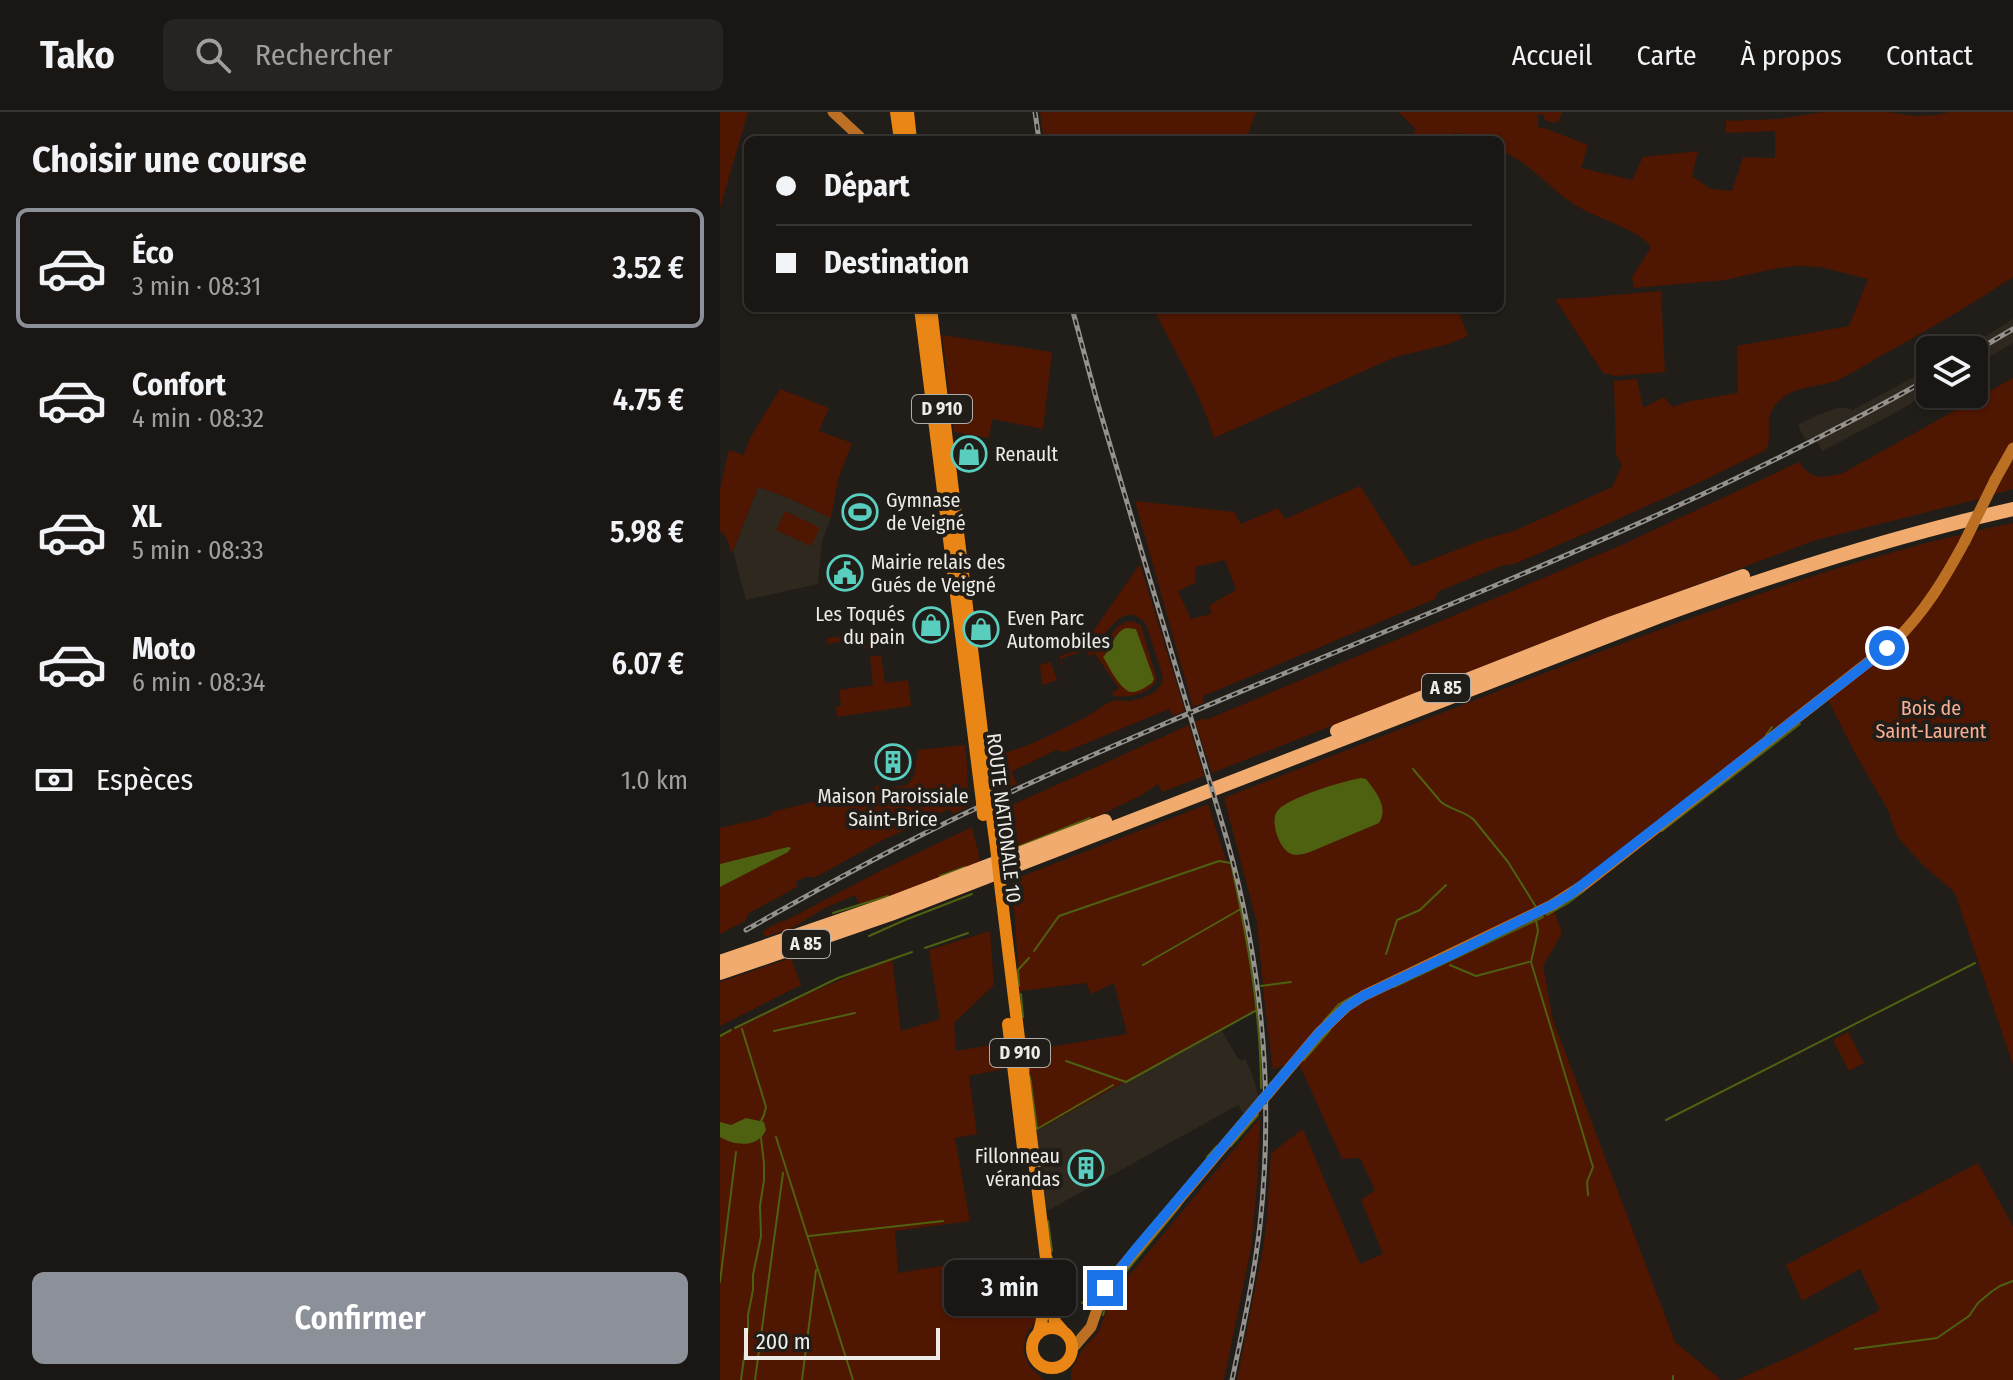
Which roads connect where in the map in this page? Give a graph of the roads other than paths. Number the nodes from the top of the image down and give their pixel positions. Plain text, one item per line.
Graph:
1 (833, 112) edge
2 (896, 112) edge
3 (908, 112) edge
4 (859, 136) edge
5 (899, 136) edge
6 (911, 136) edge
7 (921, 312) edge
8 (931, 312) edge
9 (2013, 448) edge
10 (2013, 499) edge
11 (2013, 510) edge
12 (987, 806) junction
13 (997, 893) junction
14 (720, 962) edge
15 (720, 973) edge
16 (1093, 1322) junction
17 (1063, 1331) junction
18 (1038, 1334) junction
19 (1072, 1349) junction
20 (1064, 1364) junction
21 (1043, 1366) junction
22 (1051, 1380) edge
23 (1062, 1380) edge

1 - 4 main road
2 - 5 main road
3 - 6 main road
7 - 12 main road, ROUTE NATIONALE 10 / D 910
8 - 12 main road, ROUTE NATIONALE 10 / D 910
9 - 16 main road, bridge
10 - 14 highway, A 85
11 - 15 highway, A 85
12 - 13 main road, ROUTE NATIONALE 10 / D 910, bridge
13 - 17 main road, ROUTE NATIONALE 10 / D 910
13 - 18 main road, ROUTE NATIONALE 10 / D 910
16 - 17 main road
16 - 19 main road
17 - 18 main road
17 - 19 main road
18 - 21 main road
19 - 20 main road
20 - 21 main road
20 - 23 main road
21 - 22 main road

